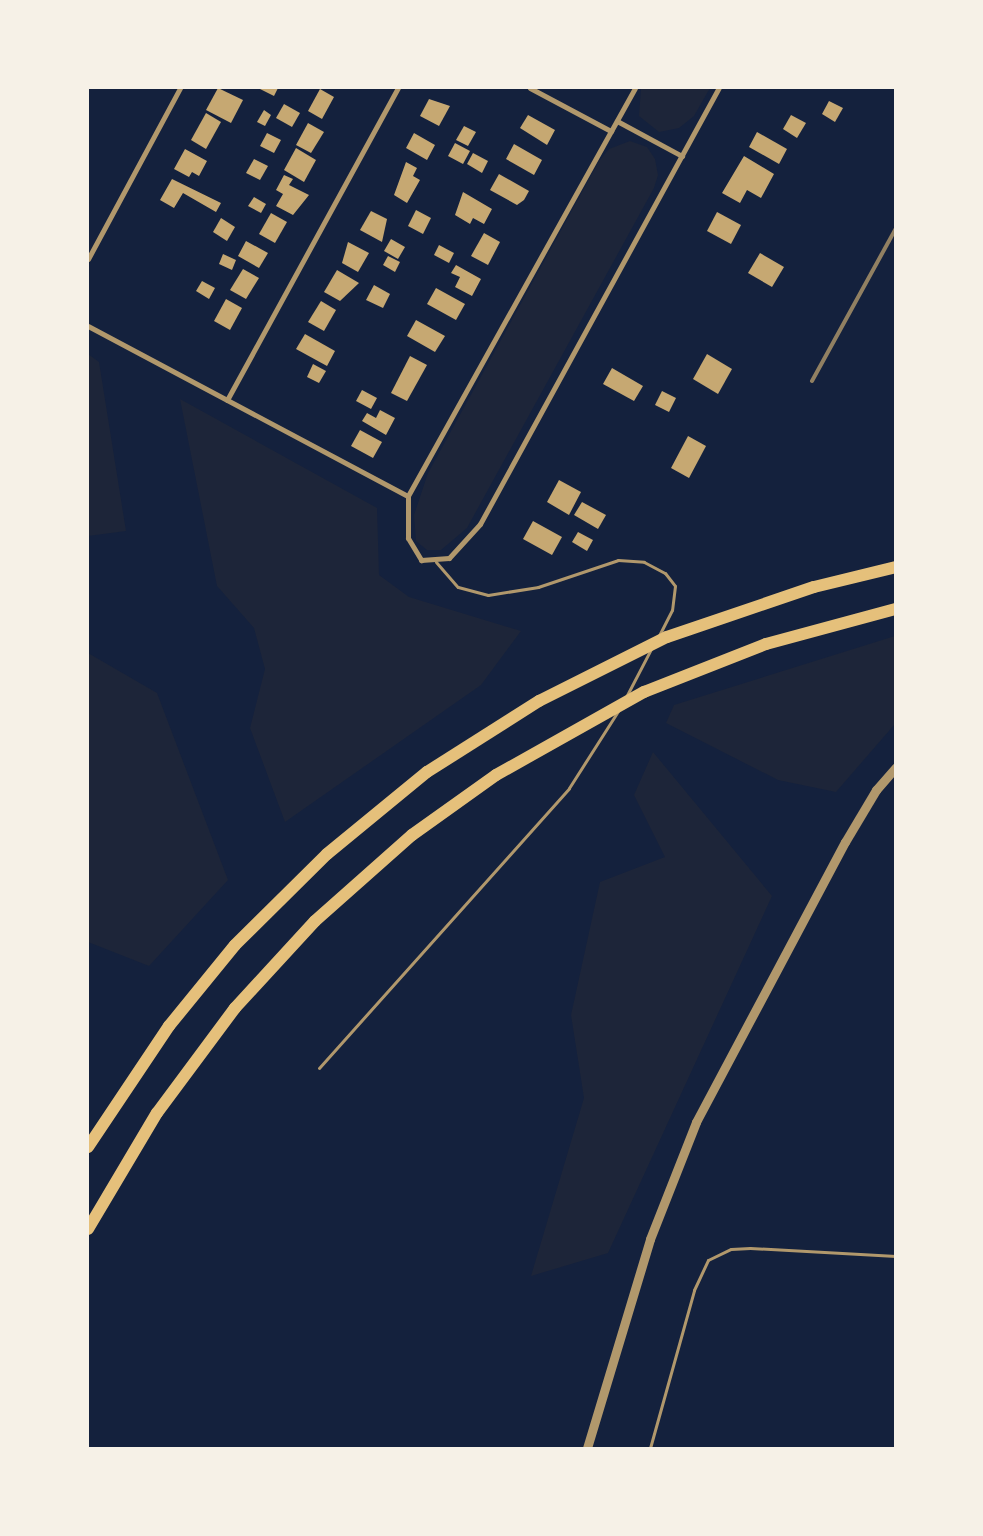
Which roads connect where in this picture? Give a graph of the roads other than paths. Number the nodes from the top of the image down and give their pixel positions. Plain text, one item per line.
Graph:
1 (180, 88) edge
2 (398, 88) edge
3 (530, 88) edge
4 (635, 88) edge
5 (719, 88) edge
6 (617, 121) junction
7 (611, 131) junction
8 (682, 156) junction
9 (88, 259) edge
10 (88, 326) edge
11 (227, 400) junction
12 (408, 496) junction
13 (436, 562) junction
14 (896, 567) edge
15 (896, 609) edge
16 (896, 767) edge
17 (319, 1068) dead end
18 (88, 1147) edge
19 (88, 1229) edge
20 (896, 1256) edge
21 (587, 1448) edge
22 (650, 1448) edge

1 - 9 street
2 - 11 street
3 - 7 street
4 - 6 street
5 - 8 street
6 - 7 street
6 - 8 street
7 - 12 street
8 - 13 street
10 - 11 street
11 - 12 street
12 - 13 street
13 - 17 lane
14 - 18 highway
15 - 19 highway
16 - 21 street
20 - 22 lane

